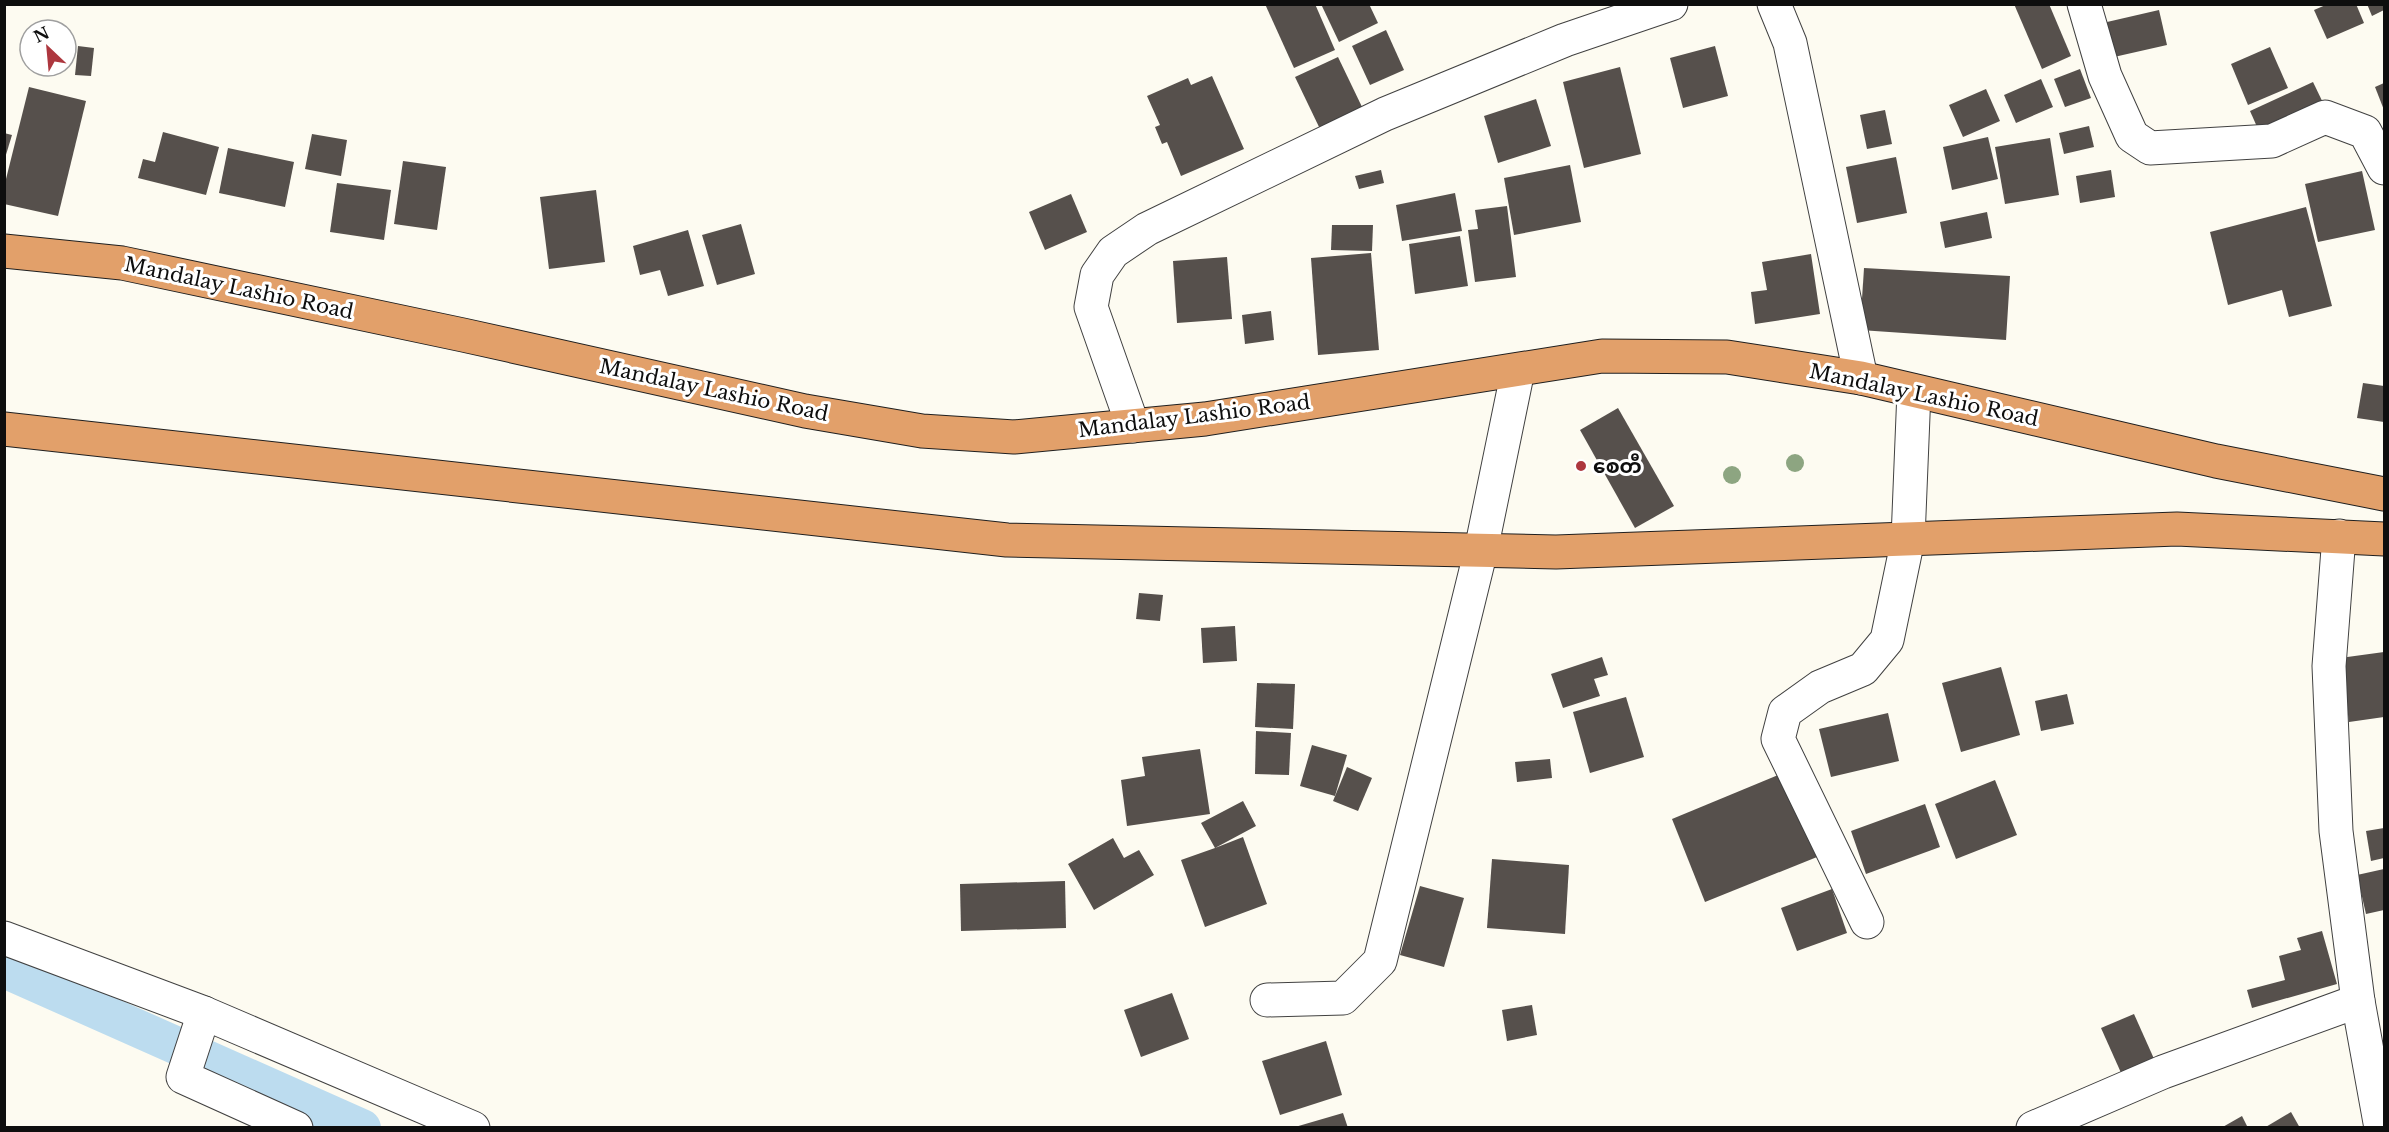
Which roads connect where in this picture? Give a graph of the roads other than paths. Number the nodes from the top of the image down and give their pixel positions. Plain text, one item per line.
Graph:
1 (1671, 4) edge
2 (1774, 4) edge
3 (2084, 4) edge
4 (2385, 168) edge
5 (4, 251) edge
6 (1518, 369) junction
7 (1861, 378) junction
8 (1914, 391) junction
9 (1133, 426) junction
10 (4, 429) edge
11 (2385, 494) edge
12 (2339, 536) junction
13 (1908, 539) junction
14 (2385, 539) edge
15 (1481, 550) junction
16 (1867, 922) dead end
17 (4, 938) edge
18 (1267, 1000) dead end
19 (2358, 1001) junction
20 (202, 1018) junction
21 (296, 1128) edge
22 (474, 1128) edge
23 (2033, 1128) edge
24 (2380, 1128) edge

1 - 9 street
2 - 7 street
3 - 4 street
5 - 9 highway, Mandalay Lashio Road
6 - 7 highway, Mandalay Lashio Road
6 - 9 highway, Mandalay Lashio Road
6 - 15 street
7 - 8 highway, Mandalay Lashio Road
8 - 11 highway, Mandalay Lashio Road
8 - 13 street
10 - 15 highway
12 - 13 highway
12 - 14 highway
12 - 19 street
13 - 15 highway
13 - 16 street
15 - 18 street
17 - 20 street
19 - 23 street
19 - 24 street
20 - 21 street
20 - 22 street

